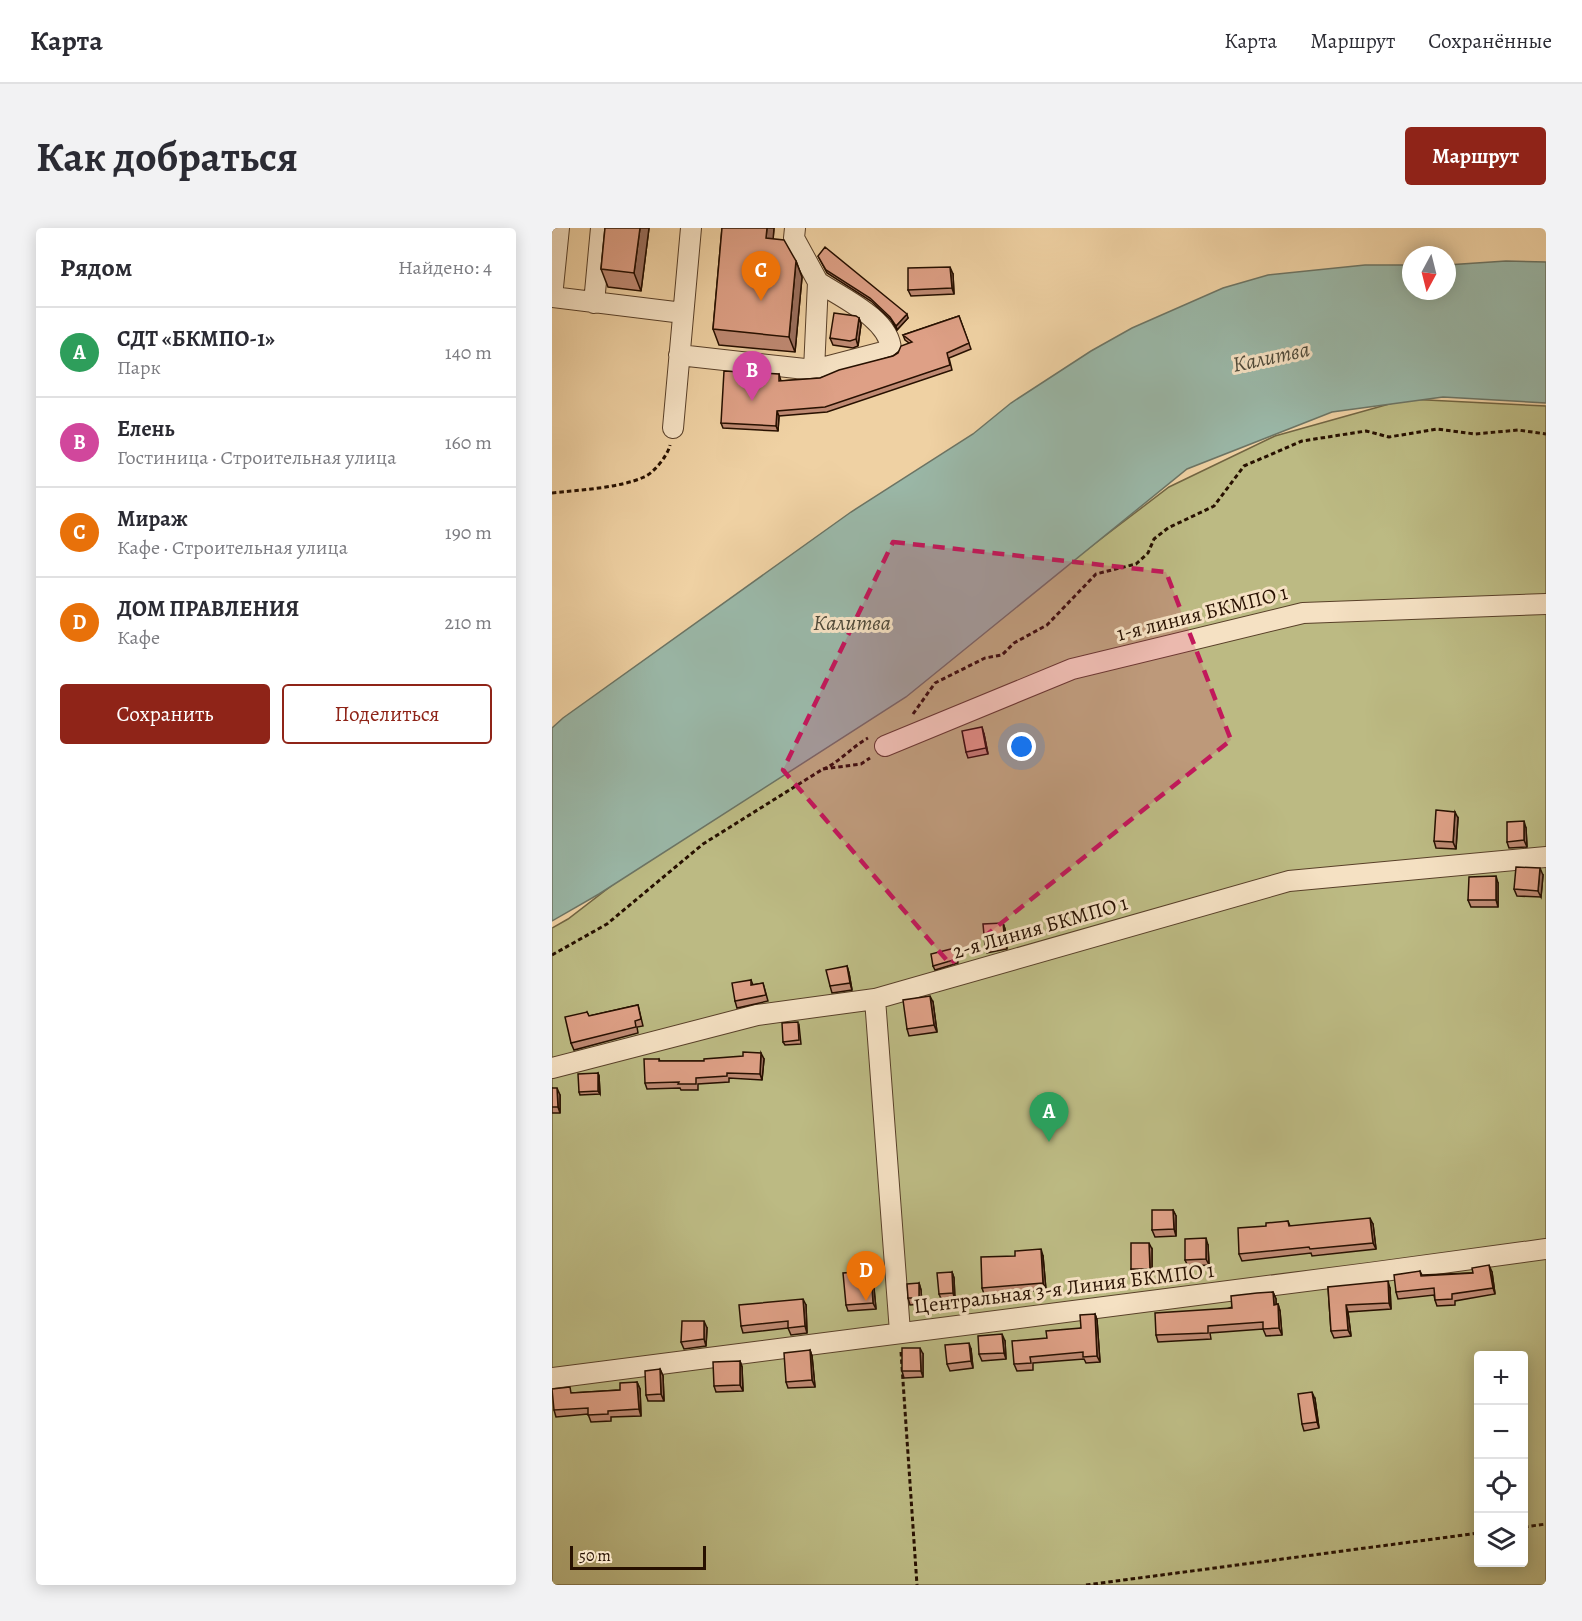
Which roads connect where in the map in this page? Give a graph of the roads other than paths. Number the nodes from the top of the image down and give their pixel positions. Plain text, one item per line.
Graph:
1 (558, 228) edge
2 (601, 228) edge
3 (691, 228) edge
4 (795, 228) edge
5 (818, 282) junction
6 (552, 297) edge
7 (594, 303) junction
8 (683, 313) junction
9 (679, 355) junction
10 (814, 370) junction
11 (673, 428) road end
12 (1546, 604) edge
13 (880, 741) road end
14 (1546, 857) edge
15 (875, 999) junction
16 (552, 1068) edge
17 (1546, 1249) edge
18 (900, 1332) junction
19 (552, 1378) edge

1 - 6 street
2 - 7 street
3 - 8 street
4 - 5 street
5 - 10 street
5 - 10 street
6 - 7 street
7 - 8 street
8 - 9 street
9 - 10 street
9 - 11 street
12 - 13 street, 1-я линия БКМПО 1
14 - 15 street, 2-я Линия БКМПО 1
15 - 16 street, 2-я Линия БКМПО 1
15 - 18 street
17 - 18 street, Центральная 3-я Линия БКМПО 1
18 - 19 street, Центральная 3-я Линия БКМПО 1

